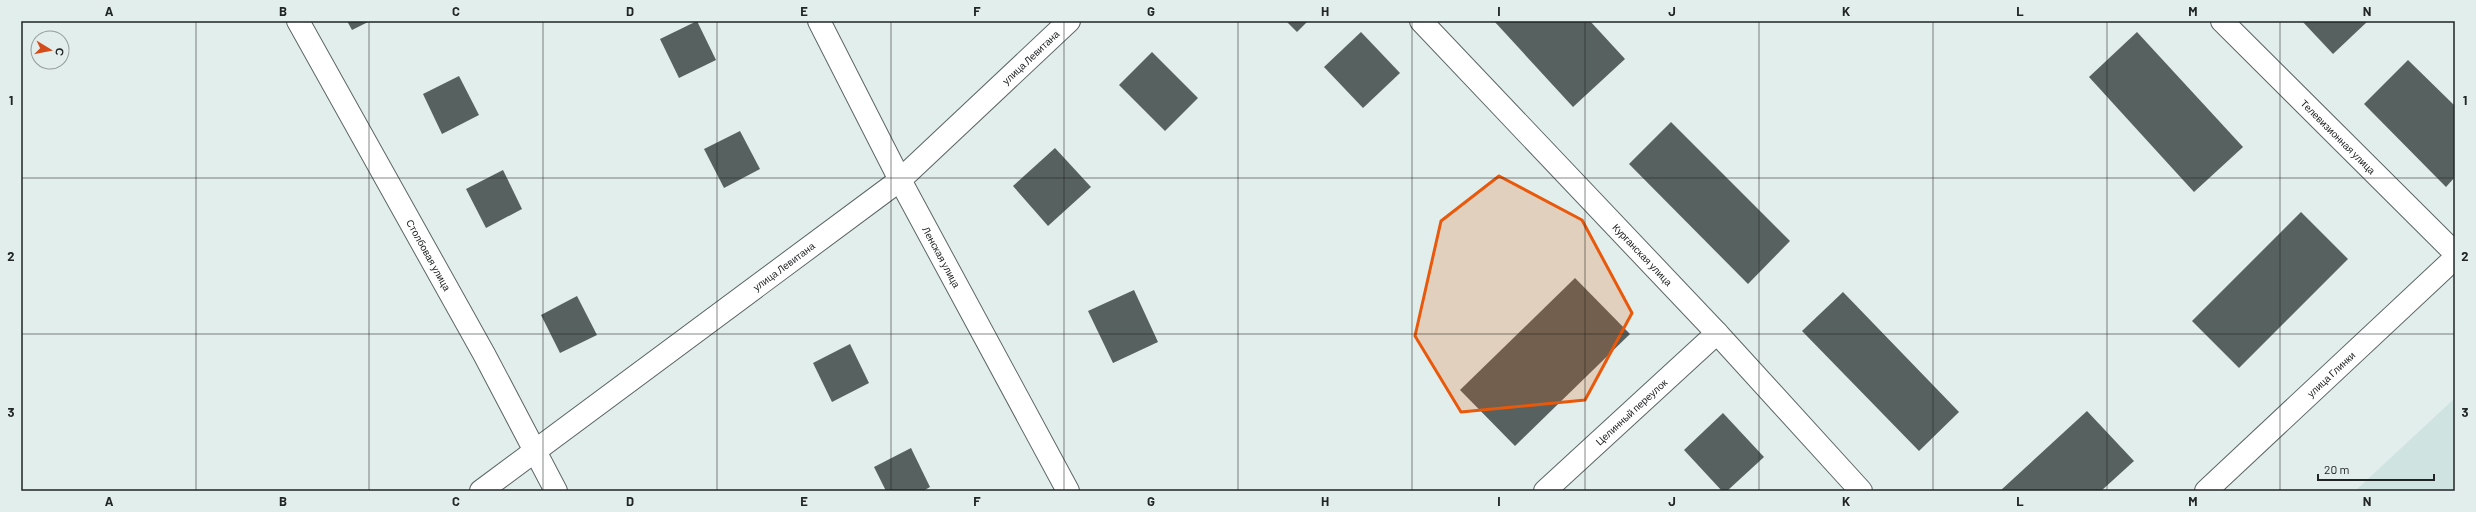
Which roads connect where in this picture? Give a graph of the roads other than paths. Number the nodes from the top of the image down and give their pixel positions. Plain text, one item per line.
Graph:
1 (298, 21) edge
2 (819, 21) edge
3 (1069, 21) edge
4 (1421, 21) edge
5 (2222, 21) edge
6 (900, 180) junction
7 (2455, 253) edge
8 (2455, 258) edge
9 (1717, 333) junction
10 (535, 449) junction
11 (481, 491) edge
12 (556, 491) edge
13 (1068, 491) edge
14 (1545, 491) edge
15 (1861, 491) edge
16 (2206, 491) edge

1 - 10 street, Столбовая улица
2 - 6 street, Ленская улица
3 - 6 street, улица Левитана
4 - 9 street, Курганская улица
5 - 7 street, Телевизионная улица
6 - 10 street, улица Левитана
6 - 13 street, Ленская улица
8 - 16 street, улица Глинки
9 - 14 street, Целинный переулок
9 - 15 street, Курганская улица
10 - 11 street, улица Левитана
10 - 12 street, Столбовая улица

